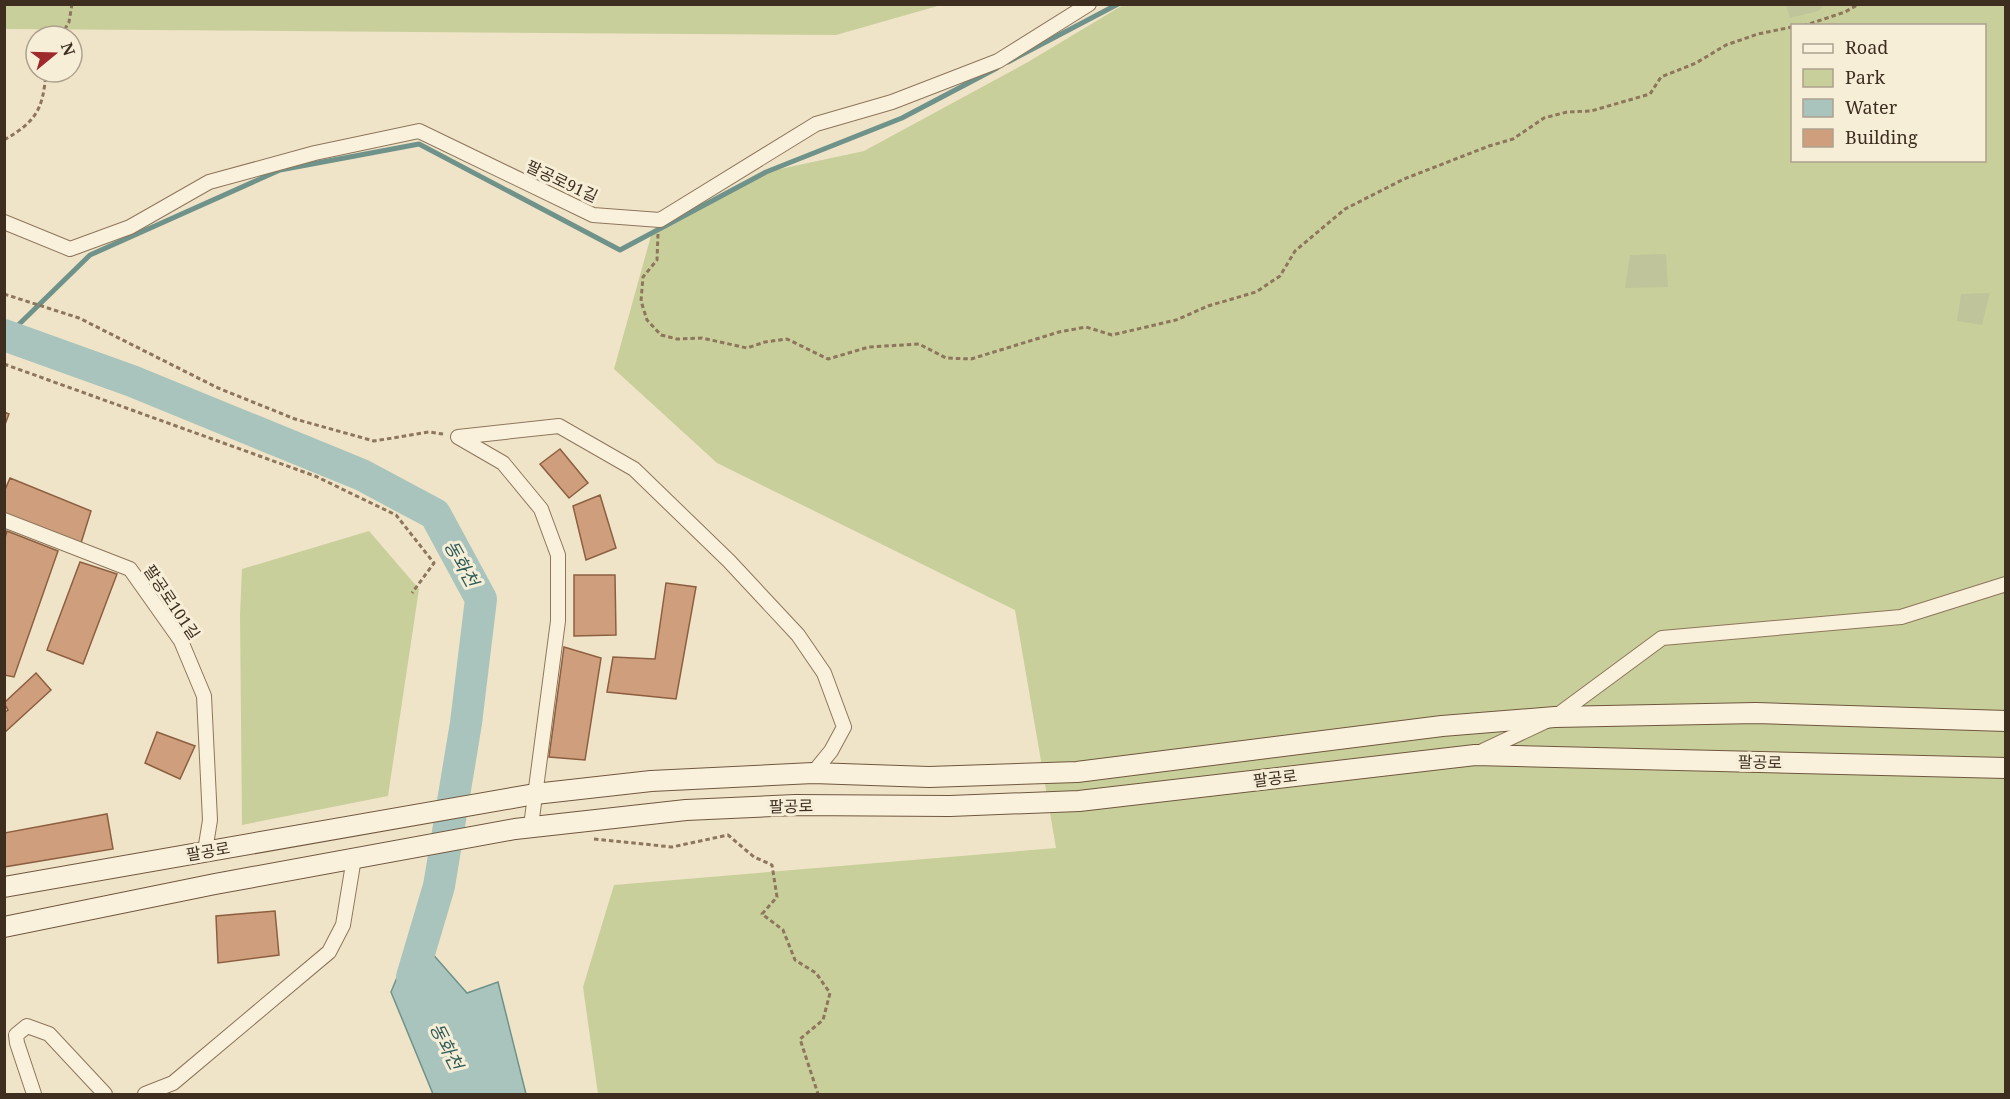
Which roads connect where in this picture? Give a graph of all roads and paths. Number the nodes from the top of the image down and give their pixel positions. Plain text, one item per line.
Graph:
1 (72, 4) edge
2 (1089, 4) edge
3 (1859, 4) edge
4 (68, 24) edge
5 (1809, 24) edge
6 (1791, 27) edge
7 (45, 84) edge
8 (4, 140) edge
9 (4, 222) edge
10 (659, 244) dead end
11 (4, 294) edge
12 (4, 364) edge
13 (458, 437) junction
14 (4, 520) edge
15 (2006, 584) edge
16 (412, 593) dead end
17 (1555, 717) junction
18 (2006, 721) edge
19 (1475, 755) junction
20 (2006, 768) edge
21 (813, 772) junction
22 (535, 795) junction
23 (530, 826) junction
24 (591, 834) dead end
25 (205, 852) junction
26 (354, 858) junction
27 (4, 887) edge
28 (4, 927) edge
29 (34, 1095) edge
30 (105, 1095) edge
31 (145, 1095) edge
32 (818, 1095) edge

1 - 4 path
2 - 9 street, 팔공로91길
3 - 5 path
6 - 10 path
7 - 8 path
11 - 13 path
12 - 16 path
13 - 21 street, 팔공로
13 - 22 street
14 - 25 street, 팔공로101길
15 - 17 street
17 - 18 main road, 팔공로
17 - 19 street
17 - 21 main road, 팔공로
19 - 20 main road, 팔공로
19 - 23 main road, 팔공로
21 - 22 main road, 팔공로
22 - 23 street
22 - 25 main road, 팔공로
23 - 26 main road, 팔공로
24 - 32 path
25 - 27 main road, 팔공로
26 - 28 main road, 팔공로
26 - 31 street
29 - 30 street

